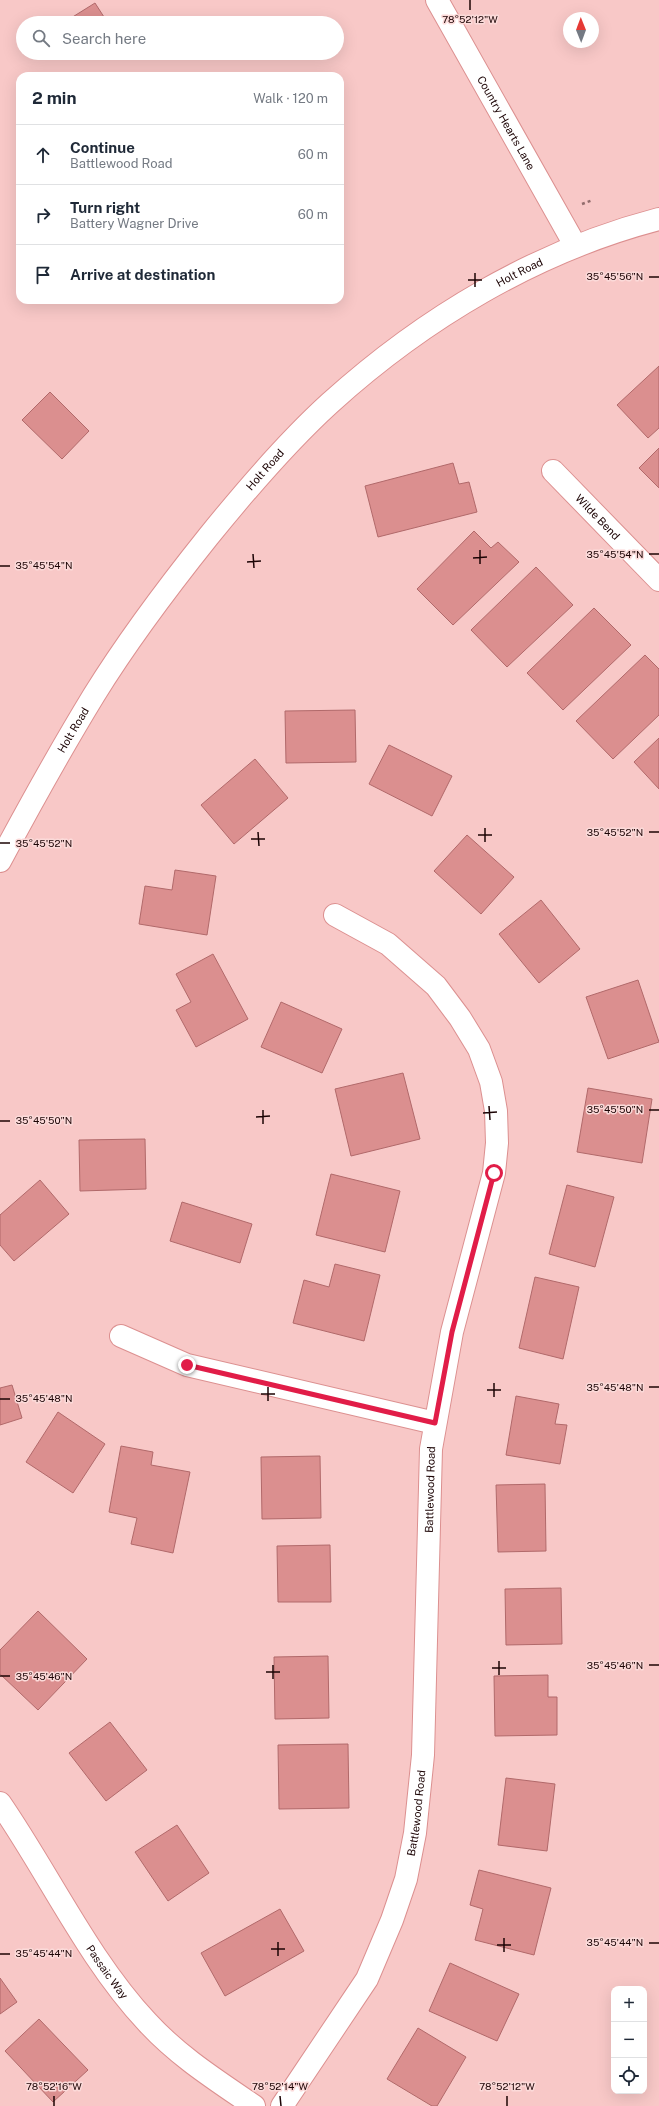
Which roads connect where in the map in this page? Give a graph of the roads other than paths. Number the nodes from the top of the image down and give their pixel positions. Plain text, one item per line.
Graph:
1 (437, 0) edge
2 (659, 218) edge
3 (575, 245) junction
4 (553, 471) dead end
5 (659, 580) edge
6 (0, 861) edge
7 (335, 915) dead end
8 (121, 1336) dead end
9 (435, 1423) junction
10 (0, 1803) edge
11 (254, 2106) edge
12 (282, 2106) edge

1 - 3 street, Country Hearts Lane
2 - 3 street, Holt Road
3 - 6 street, Holt Road
4 - 5 street, Wilde Bend
7 - 9 street, Battlewood Road
8 - 9 street
9 - 12 street, Battlewood Road
10 - 11 street, Passaic Way

